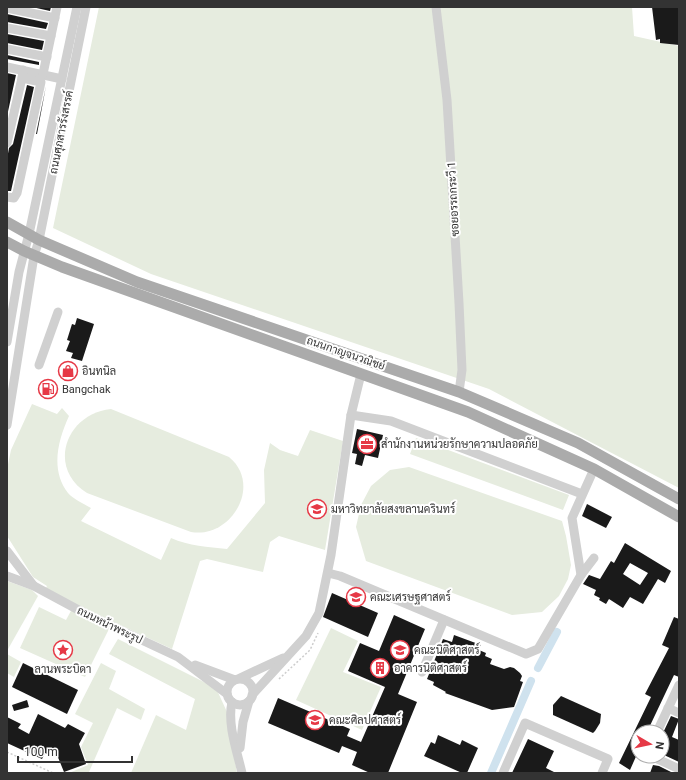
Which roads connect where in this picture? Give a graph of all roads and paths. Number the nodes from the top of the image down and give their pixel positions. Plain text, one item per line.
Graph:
1 (57, 7) edge
2 (77, 7) edge
3 (86, 7) edge
4 (436, 7) edge
5 (7, 8) edge
6 (55, 18) junction
7 (7, 28) edge
8 (51, 36) junction
9 (7, 49) edge
10 (47, 57) junction
11 (7, 67) edge
12 (22, 74) junction
13 (43, 74) junction
14 (62, 78) junction
15 (7, 143) edge
16 (7, 197) edge
17 (7, 222) edge
18 (34, 237) junction
19 (7, 242) edge
20 (29, 254) junction
21 (58, 312) dead end
22 (7, 342) edge
23 (364, 360) junction
24 (39, 365) dead end
25 (361, 374) junction
26 (459, 392) junction
27 (351, 415) junction
28 (7, 425) edge
29 (594, 469) junction
30 (582, 494) junction
31 (679, 498) edge
32 (679, 517) edge
33 (7, 551) edge
34 (594, 558) dead end
35 (328, 573) junction
36 (581, 575) junction
37 (7, 576) edge
38 (34, 586) junction
39 (444, 620) junction
40 (321, 627) dead end
41 (286, 657) junction
42 (186, 662) junction
43 (422, 672) dead end
44 (237, 679) junction
45 (277, 681) dead end
46 (679, 685) edge
47 (227, 694) junction
48 (250, 698) junction
49 (232, 702) junction
50 (668, 708) junction
51 (679, 713) edge
52 (661, 724) edge
53 (7, 752) edge
54 (239, 760) junction
55 (668, 764) edge
56 (679, 769) edge
57 (53, 773) edge
58 (242, 773) edge
59 (503, 773) edge
60 (602, 773) edge

1 - 6 street
2 - 14 street, ถนนศุภสารรังสรรค์
3 - 18 street, ถนนศุภสารรังสรรค์
4 - 26 street, ซอยอรรถกระวี 1
5 - 6 street
6 - 8 street
7 - 8 street
8 - 10 street
9 - 10 street
10 - 13 street
11 - 12 street
12 - 13 street
12 - 15 street
12 - 16 street
13 - 14 street
14 - 18 street, ถนนศุภสารรังสรรค์
17 - 18 main road, ถนนกาญจนวณิชย์
18 - 20 street, ถนนศุภสารรังสรรค์
18 - 23 main road, ถนนกาญจนวณิชย์
19 - 20 main road, ถนนกาญจนวณิชย์
20 - 22 street
20 - 25 main road, ถนนกาญจนวณิชย์
20 - 28 street
21 - 24 street
23 - 25 main road
23 - 26 main road, ถนนกาญจนวณิชย์
25 - 27 street
25 - 29 main road, ถนนกาญจนวณิชย์
26 - 31 main road, ถนนกาญจนวณิชย์
27 - 30 street
27 - 35 street
29 - 30 street
29 - 32 main road, ถนนกาญจนวณิชย์
30 - 36 street
33 - 38 street, ถนนหน้าพระรูป
34 - 36 street
35 - 39 street
35 - 41 street
36 - 39 street
37 - 38 street, ถนนหน้าพระรูป
38 - 42 street, ถนนหน้าพระรูป
39 - 43 street
40 - 45 path
41 - 44 street
41 - 48 street
42 - 44 street, ถนนหน้าพระรูป
42 - 47 street, ถนนหน้าพระรูป
44 - 47 street
44 - 48 street
46 - 50 street
47 - 49 street
48 - 49 street
48 - 54 street
49 - 54 street
50 - 51 street
50 - 52 street
53 - 57 path
54 - 58 street
55 - 56 street
59 - 60 street

